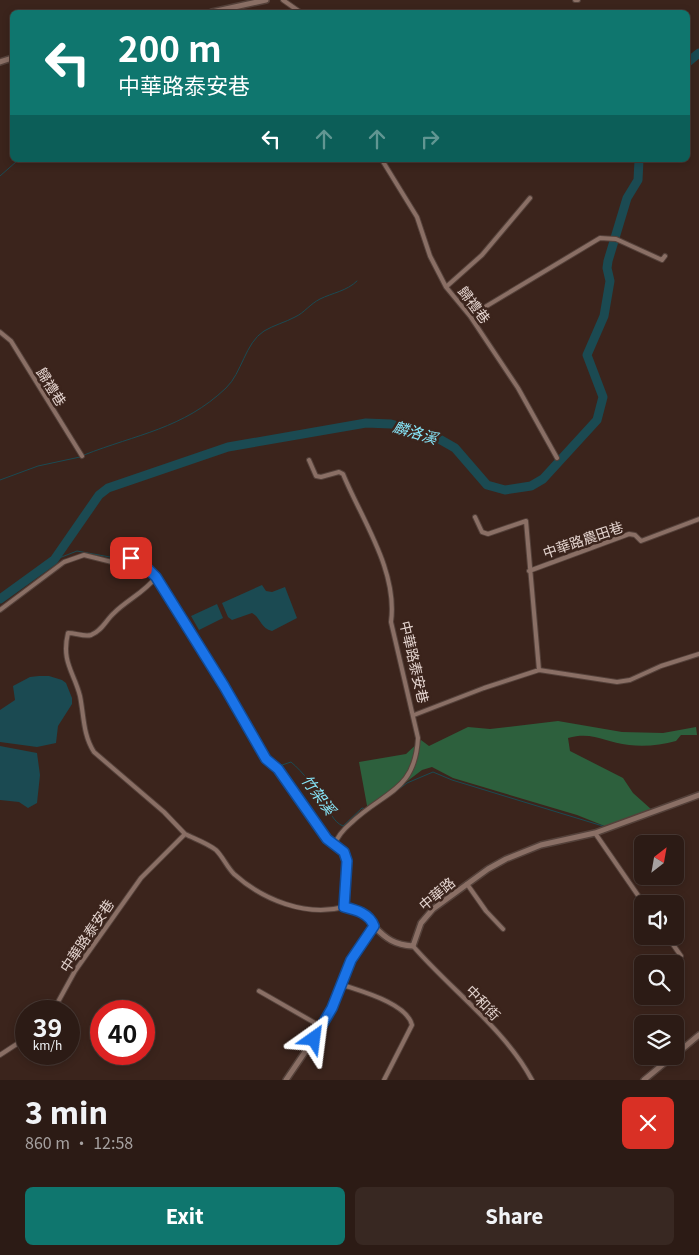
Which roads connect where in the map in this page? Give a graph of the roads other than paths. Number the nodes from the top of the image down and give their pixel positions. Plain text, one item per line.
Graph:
1 (266, 0) edge
2 (283, 0) edge
3 (221, 10) edge
4 (297, 10) edge
5 (383, 162) edge
6 (530, 198) dead end
7 (664, 256) dead end
8 (446, 287) junction
9 (470, 316) junction
10 (0, 332) edge
11 (82, 456) dead end
12 (557, 458) dead end
13 (309, 460) dead end
14 (475, 516) dead end
15 (699, 519) edge
16 (529, 572) junction
17 (156, 577) junction
18 (0, 610) edge
19 (699, 654) edge
20 (539, 670) junction
21 (414, 715) junction
22 (699, 795) edge
23 (595, 833) junction
24 (185, 834) junction
25 (335, 844) junction
26 (467, 884) junction
27 (638, 895) edge
28 (344, 907) junction
29 (374, 926) junction
30 (503, 930) dead end
31 (413, 946) junction
32 (340, 984) junction
33 (259, 991) dead end
34 (59, 1000) edge
35 (322, 1027) junction
36 (699, 1035) edge
37 (15, 1046) edge
38 (684, 1047) edge
39 (0, 1055) edge
40 (662, 1065) edge
41 (286, 1080) edge
42 (384, 1080) edge
43 (532, 1080) edge
44 (644, 1080) edge

1 - 3 street
2 - 4 street
5 - 8 street, 歸禮巷
6 - 8 street
7 - 9 street
8 - 9 street, 歸禮巷
9 - 12 street, 歸禮巷
10 - 11 street, 歸禮巷
13 - 21 street, 中華路泰安巷
14 - 16 street, 中華路農田巷
15 - 16 street, 中華路農田巷
16 - 20 street, 中華路農田巷
17 - 18 street
17 - 24 street
17 - 25 street
19 - 20 street
20 - 21 street
21 - 25 street, 中華路泰安巷
22 - 23 street, 中華路
23 - 26 street, 中華路
23 - 27 street
24 - 28 street
24 - 34 street, 中華路泰安巷
25 - 28 street
26 - 30 street
26 - 31 street, 中華路
28 - 29 street
29 - 31 street
29 - 32 street
31 - 43 street, 中和街
32 - 35 street
32 - 42 street
33 - 35 street
35 - 41 street
36 - 38 street
37 - 39 street
40 - 44 street

